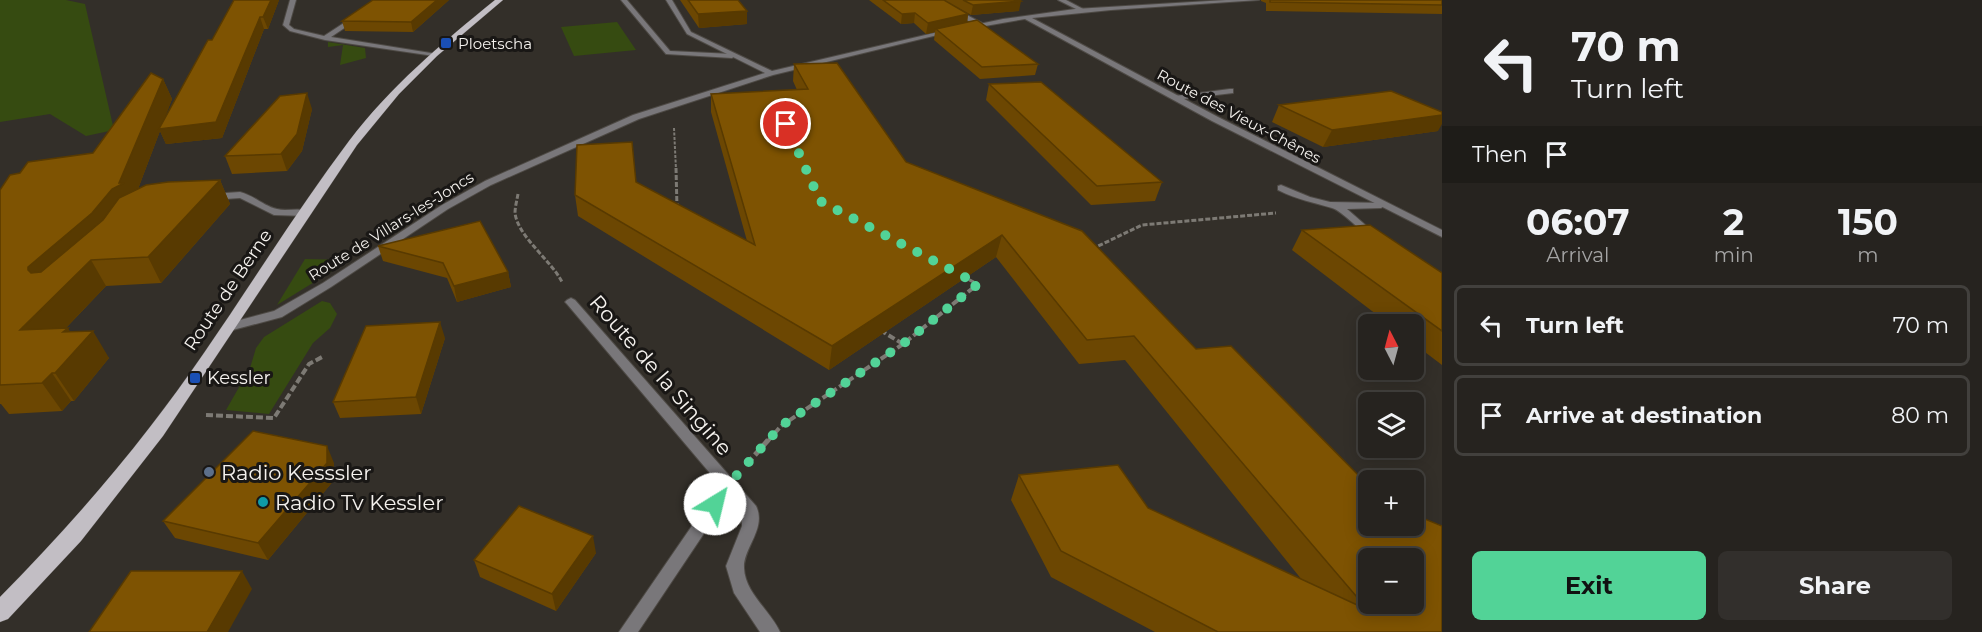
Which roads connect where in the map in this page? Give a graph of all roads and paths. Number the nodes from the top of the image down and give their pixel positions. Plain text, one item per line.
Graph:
1 (293, 0) edge
2 (383, 0) edge
3 (499, 0) edge
4 (624, 0) edge
5 (669, 0) edge
6 (934, 0) edge
7 (1061, 0) edge
8 (1256, 0) edge
9 (1084, 11) junction
10 (1026, 17) junction
11 (981, 24) junction
12 (965, 27) edge
13 (954, 30) edge
14 (325, 38) junction
15 (434, 54) junction
16 (732, 56) junction
17 (771, 74) junction
18 (1230, 91) dead end
19 (701, 95) junction
20 (1175, 98) junction
21 (1281, 188) dead end
22 (199, 198) edge
23 (1301, 199) junction
24 (1381, 205) junction
25 (1340, 208) junction
26 (678, 210) edge
27 (306, 213) junction
28 (516, 216) dead end
29 (1442, 234) edge
30 (1378, 240) edge
31 (1086, 252) edge
32 (957, 273) edge
33 (570, 302) joint
34 (872, 326) edge
35 (229, 327) junction
36 (903, 344) junction
37 (324, 356) dead end
38 (206, 415) dead end
39 (728, 485) junction
40 (0, 612) edge
41 (628, 632) edge
42 (771, 632) edge

1 - 14 street
2 - 14 street
3 - 15 main road, Route de Berne
4 - 16 street
5 - 16 street
6 - 11 street
7 - 9 street
8 - 9 street
9 - 10 street
10 - 11 street
10 - 20 street, Route des Vieux-Chênes
11 - 12 street
13 - 17 street, Route de Villars-les-Joncs
14 - 15 street
15 - 27 main road, Route de Berne
16 - 17 street
17 - 19 street, Route de Villars-les-Joncs
18 - 20 street
19 - 26 path
19 - 35 street, Route de Villars-les-Joncs
20 - 24 street, Route des Vieux-Chênes
21 - 23 street
22 - 27 street
23 - 25 street
23 - 31 path
24 - 25 street
24 - 29 street, Route des Vieux-Chênes
25 - 30 street
27 - 35 main road, Route de Berne
28 - 33 path
32 - 36 path
33 - 39 street, Route de la Singine
34 - 36 path
35 - 40 main road, Route de Berne
36 - 39 path
37 - 38 path
39 - 41 street
39 - 42 street, Route de la Singine

